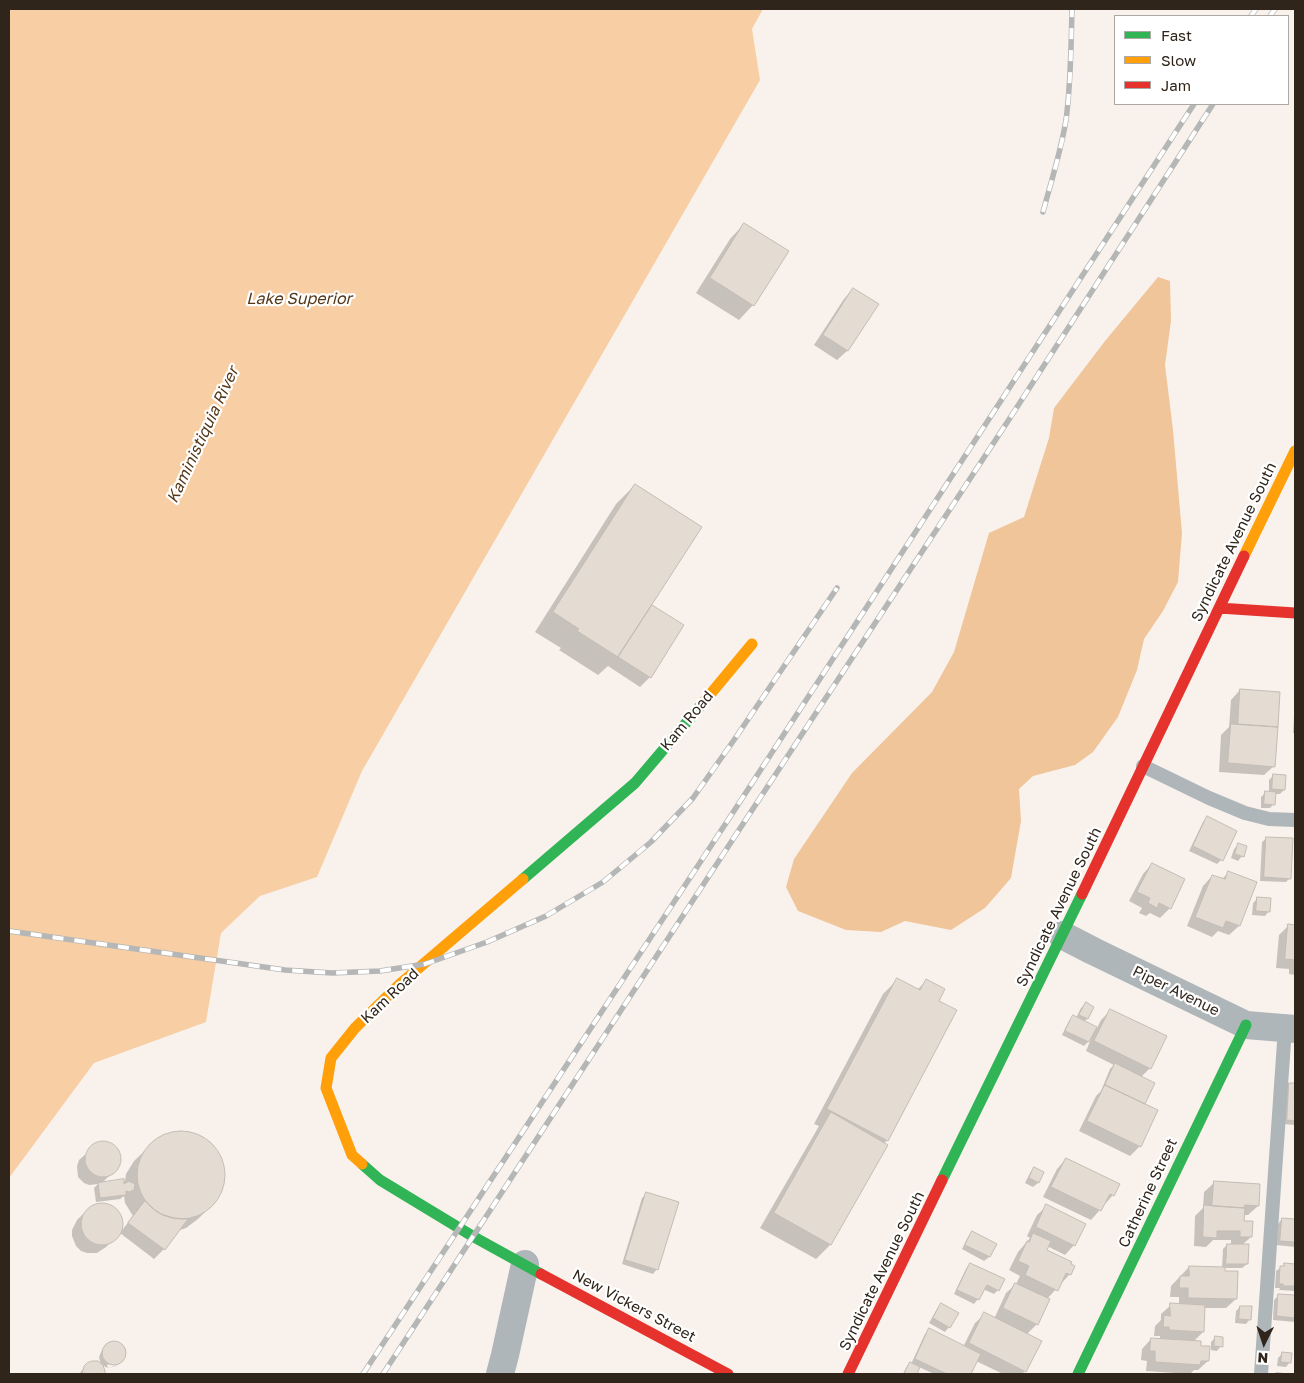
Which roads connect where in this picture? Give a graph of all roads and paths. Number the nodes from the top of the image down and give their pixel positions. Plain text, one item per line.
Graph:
1 (1295, 451) edge
2 (1218, 608) junction
3 (1295, 613) edge
4 (752, 644) dead end
5 (1143, 766) junction
6 (1295, 820) edge
7 (1062, 935) junction
8 (1246, 1025) junction
9 (1290, 1028) edge
10 (525, 1264) junction
11 (500, 1374) edge
12 (728, 1374) edge
13 (848, 1374) edge
14 (1078, 1374) edge
15 (1261, 1374) edge

1 - 2 street, Syndicate Avenue South
2 - 3 street
2 - 5 street, Syndicate Avenue South
4 - 10 street, Kam Road
5 - 6 lane
5 - 7 street, Syndicate Avenue South
7 - 8 street, Piper Avenue
7 - 13 street, Syndicate Avenue South
8 - 9 street, Piper Avenue
8 - 14 street, Catherine Street
9 - 15 lane
10 - 11 street
10 - 12 street, New Vickers Street

